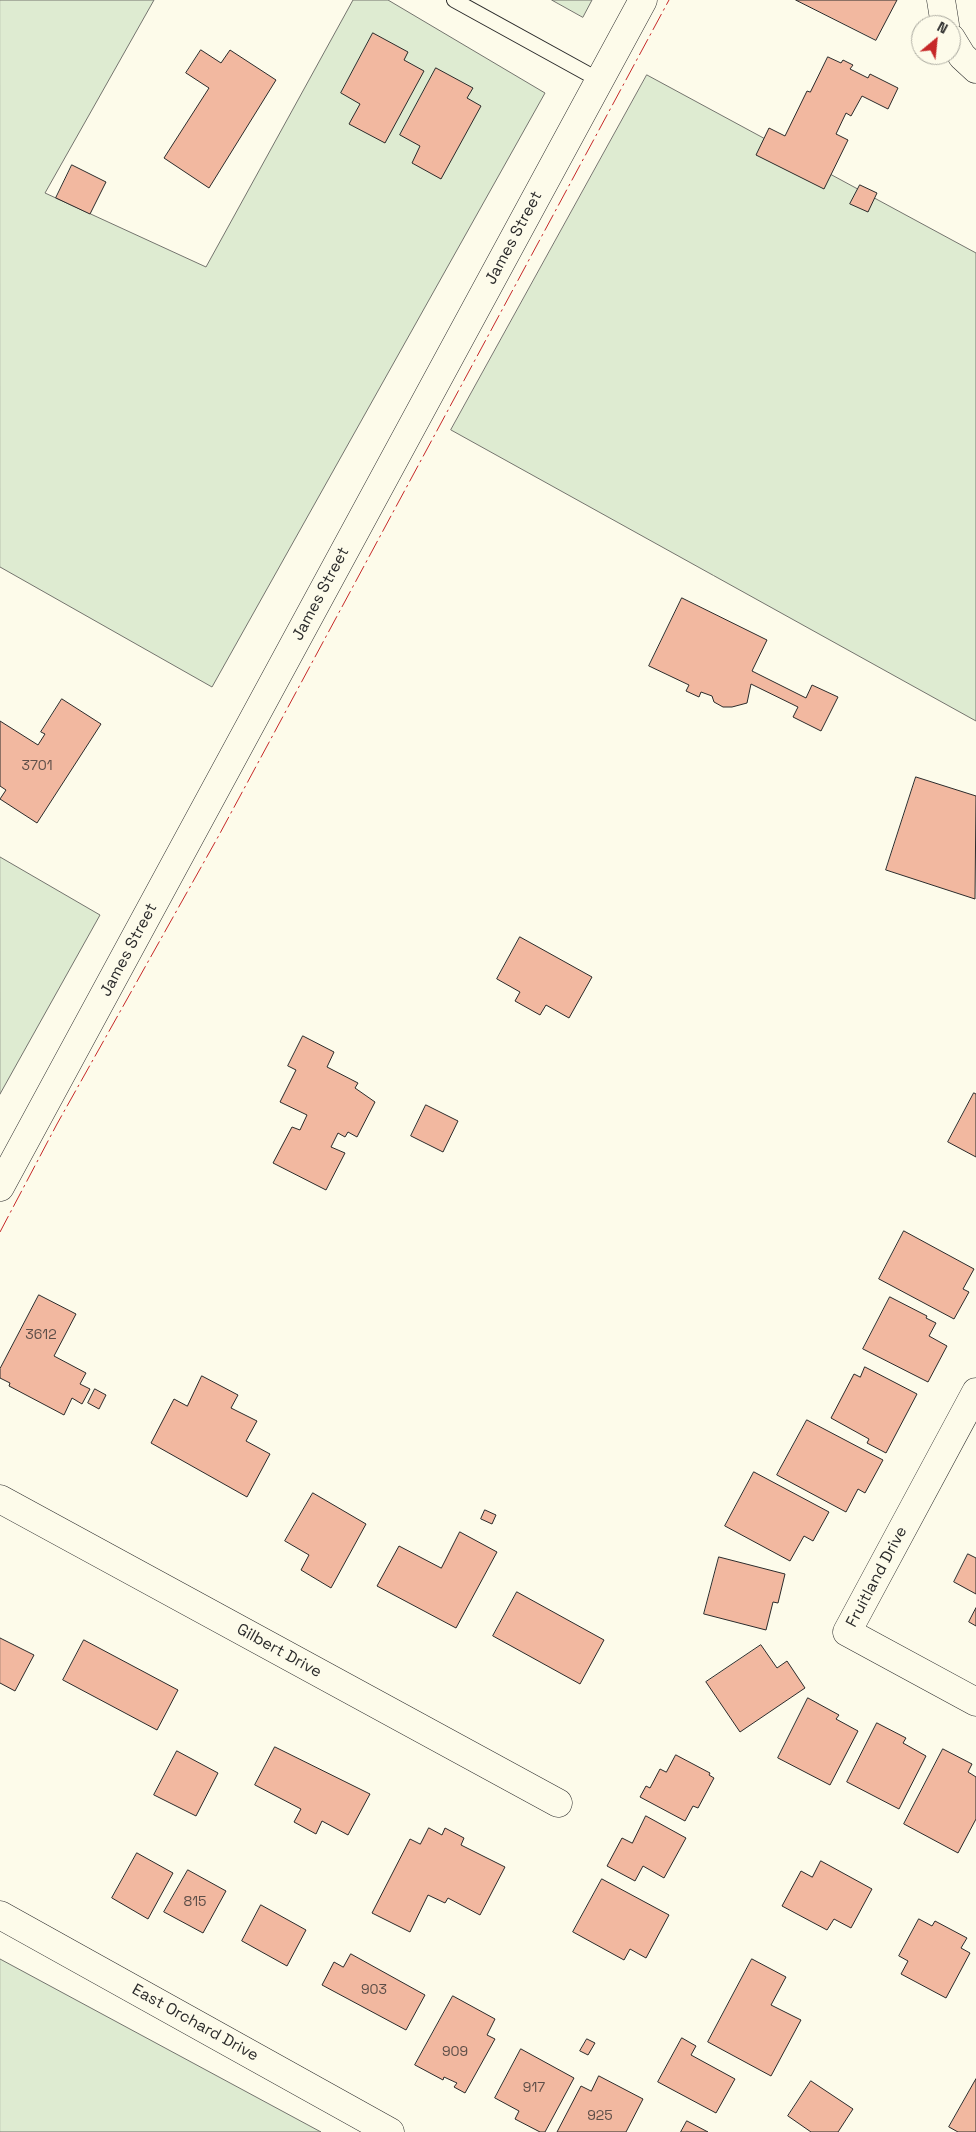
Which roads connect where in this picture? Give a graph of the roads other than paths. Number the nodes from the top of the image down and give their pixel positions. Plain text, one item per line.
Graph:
1 (454, 0) edge
2 (643, 0) edge
3 (941, 0) edge
4 (944, 15) edge
5 (961, 54) edge
6 (976, 69) edge
7 (599, 80) junction
8 (0, 1187) edge
9 (976, 1392) edge
10 (0, 1500) edge
11 (976, 1702) edge
12 (558, 1803) dead end
13 (0, 1915) edge
14 (390, 2132) edge

1 - 7 lane
2 - 7 street, James Street
3 - 4 street
5 - 6 street
7 - 8 street, James Street
9 - 11 street, Fruitland Drive
10 - 12 street, Gilbert Drive
13 - 14 street, East Orchard Drive

